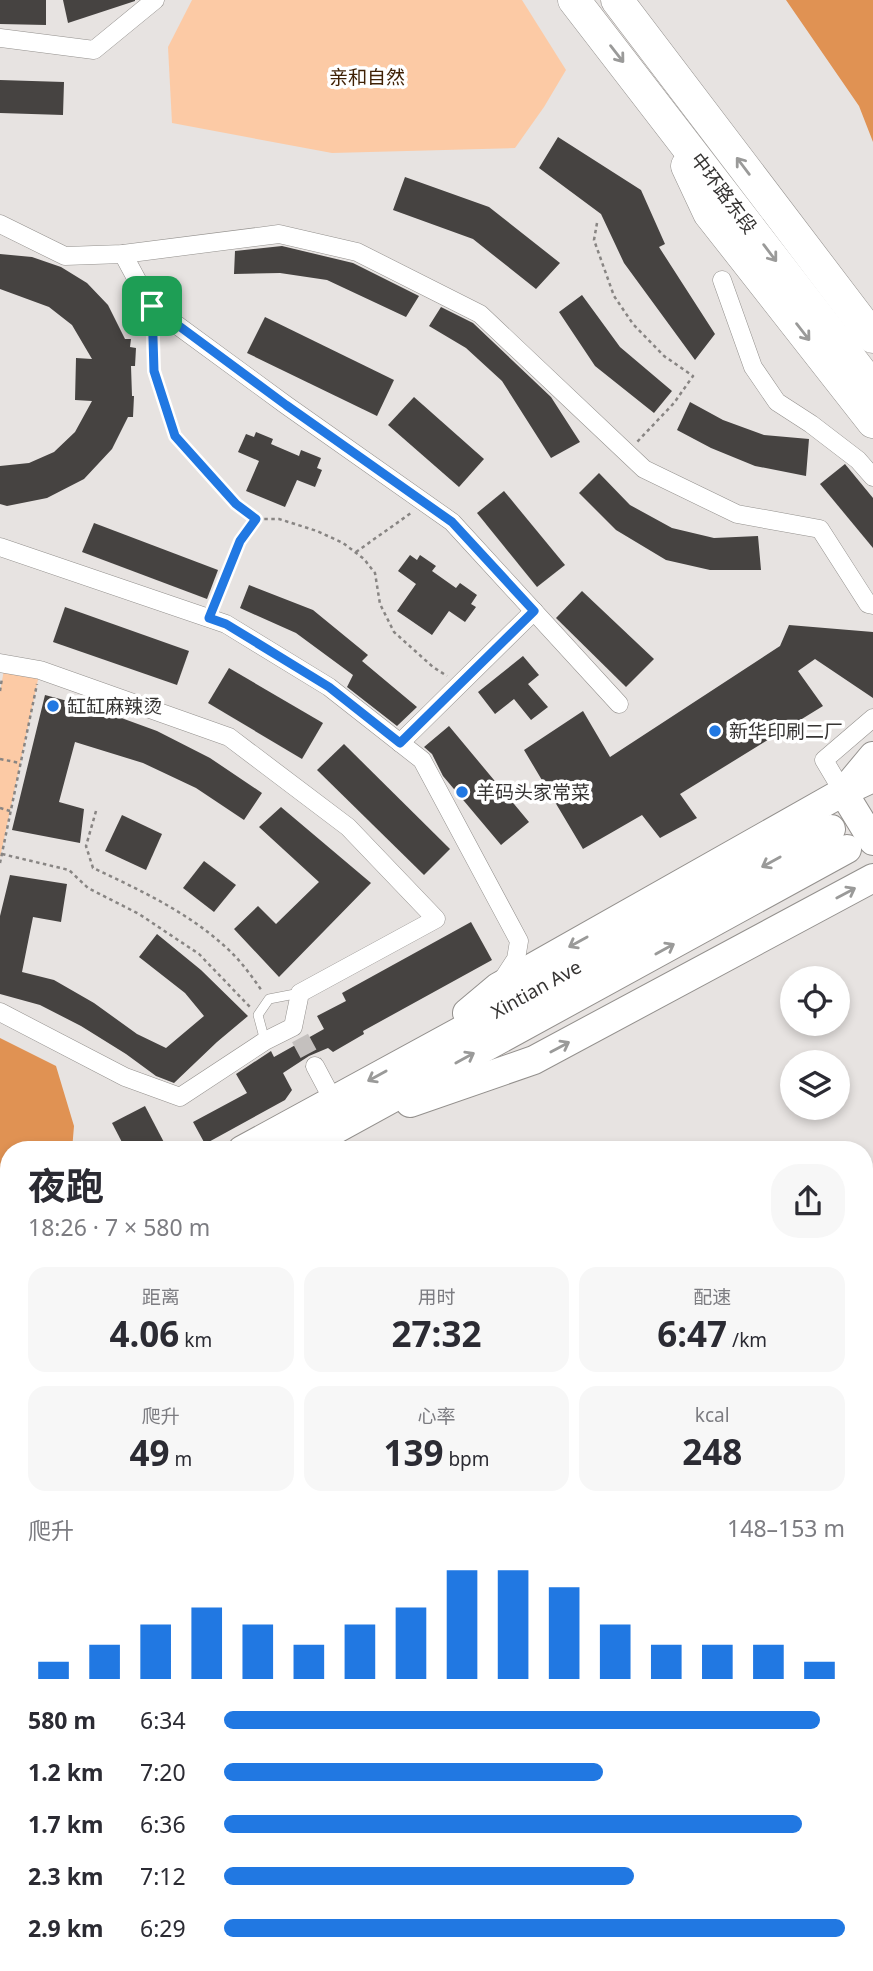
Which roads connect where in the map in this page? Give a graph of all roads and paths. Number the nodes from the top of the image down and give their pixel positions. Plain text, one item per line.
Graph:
1 (155, 0) edge
2 (575, 0) edge
3 (617, 0) edge
4 (0, 38) edge
5 (662, 111) junction
6 (597, 223) dead end
7 (0, 224) edge
8 (123, 254) junction
9 (722, 280) dead end
10 (152, 306) junction
11 (873, 337) edge
12 (873, 388) edge
13 (873, 422) edge
14 (627, 453) junction
15 (873, 477) edge
16 (425, 503) junction
17 (256, 519) junction
18 (0, 547) edge
19 (355, 552) junction
20 (873, 604) edge
21 (534, 611) junction
22 (209, 618) junction
23 (0, 663) edge
24 (40, 670) junction
25 (460, 685) junction
26 (619, 704) dead end
27 (873, 718) edge
28 (400, 743) junction
29 (873, 756) edge
30 (0, 759) edge
31 (20, 763) junction
32 (873, 779) edge
33 (843, 792) junction
34 (0, 808) edge
35 (10, 811) junction
36 (96, 811) dead end
37 (0, 836) edge
38 (5, 837) junction
39 (850, 840) edge
40 (1, 854) edge
41 (0, 863) edge
42 (873, 878) edge
43 (498, 987) junction
44 (300, 993) junction
45 (269, 999) junction
46 (0, 1012) edge
47 (258, 1015) junction
48 (265, 1041) junction
49 (424, 1051) junction
50 (315, 1066) tunnel mouth
51 (333, 1100) junction
52 (335, 1129) junction
53 (258, 1141) edge
54 (314, 1141) edge

1 - 4 street
2 -> 5 highway, 中环路东段
11 -> 3 highway, 中环路东段
5 -> 12 highway, 中环路东段
5 -> 13 highway
6 - 14 path
7 - 8 street
8 - 10 street
8 - 14 street
9 - 15 street
10 - 16 street
10 - 17 path
14 - 20 street
16 - 19 path
16 - 21 street
17 - 19 path
17 - 22 path
18 - 22 street
19 - 25 path
21 - 25 street
21 - 26 street
22 - 28 street
23 - 24 street
24 - 31 path
24 - 44 street
25 - 28 street
27 - 33 street
28 - 43 street
29 - 33 main road
30 - 31 path
31 - 35 path
32 - 33 main road
33 - 39 main road
33 -> 43 main road
34 - 35 path
35 - 38 path
36 - 45 path
37 - 38 path
38 - 40 path
39 -> 49 main road, Xintian Ave
52 -> 39 main road, Xintian Ave
40 - 41 path
40 - 47 path
52 -> 42 main road
43 - 49 main road
44 - 45 lane
44 - 48 street
45 - 47 lane
46 - 48 street
47 - 48 lane
49 -> 51 main road, Xintian Ave
50 - 51 street
51 - 53 main road, Xintian Ave
52 - 54 main road, Xintian Ave

